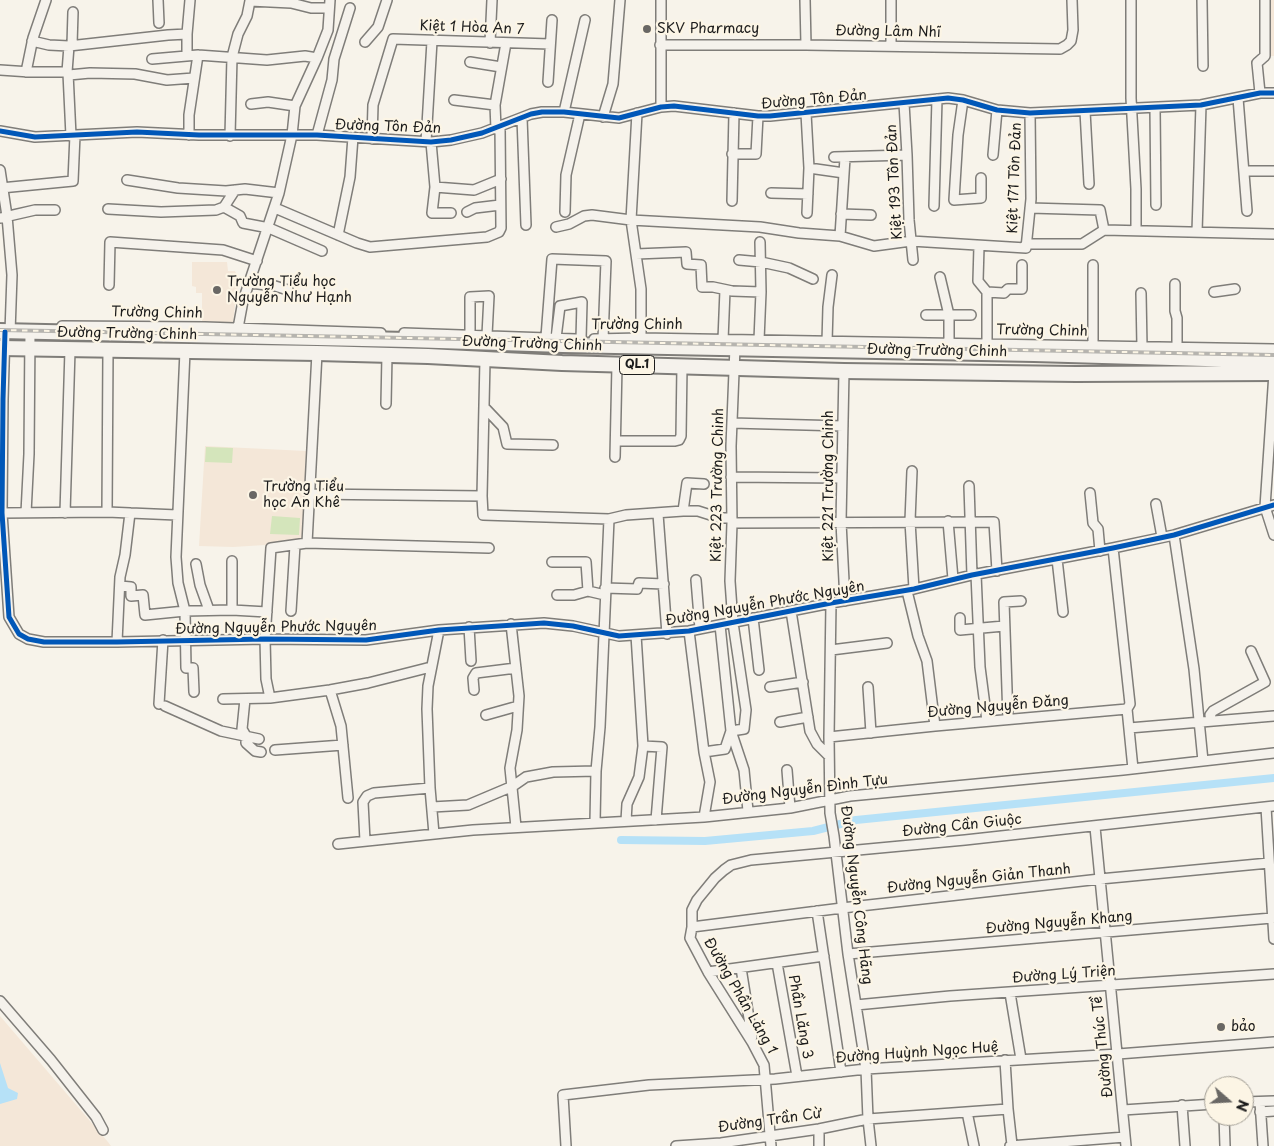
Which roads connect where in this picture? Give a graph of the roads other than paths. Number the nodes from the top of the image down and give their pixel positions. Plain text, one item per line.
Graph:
1 (46, 0) edge
2 (158, 0) edge
3 (190, 0) edge
4 (387, 0) edge
5 (492, 0) edge
6 (620, 0) edge
7 (661, 0) edge
8 (805, 0) edge
9 (891, 0) edge
10 (1072, 0) edge
11 (1131, 0) edge
12 (1202, 0) edge
13 (1265, 0) edge
14 (330, 4) edge
15 (350, 8) dead end
16 (73, 12) dead end
17 (552, 20) dead end
18 (585, 20) dead end
19 (159, 23) dead end
20 (187, 34) junction
21 (32, 41) junction
22 (432, 41) junction
23 (365, 42) dead end
24 (490, 43) junction
25 (506, 43) junction
26 (550, 44) junction
27 (660, 45) junction
28 (806, 45) junction
29 (71, 46) junction
30 (890, 46) junction
31 (198, 55) junction
32 (187, 56) junction
33 (232, 57) junction
34 (317, 58) junction
35 (152, 59) dead end
36 (470, 62) dead end
37 (1203, 66) dead end
38 (501, 67) junction
39 (0, 70) edge
40 (26, 72) junction
41 (68, 74) junction
42 (194, 78) junction
43 (548, 82) dead end
44 (1260, 93) junction
45 (1274, 93) edge
46 (1238, 98) junction
47 (937, 99) junction
48 (454, 100) dead end
49 (963, 100) junction
50 (904, 103) junction
51 (250, 104) dead end
52 (495, 105) junction
53 (1201, 105) junction
54 (295, 106) junction
55 (661, 107) junction
56 (1155, 108) junction
57 (1132, 109) junction
58 (997, 110) junction
59 (1085, 111) junction
60 (564, 112) junction
61 (806, 113) junction
62 (1030, 113) junction
63 (580, 114) junction
64 (637, 114) junction
65 (734, 114) junction
66 (758, 116) junction
67 (603, 117) junction
68 (522, 118) junction
69 (498, 128) junction
70 (0, 131) edge
71 (189, 135) junction
72 (292, 135) junction
73 (317, 135) junction
74 (73, 136) junction
75 (230, 136) junction
76 (353, 137) junction
77 (372, 138) junction
78 (428, 142) junction
79 (732, 154) junction
80 (908, 155) junction
81 (993, 155) dead end
82 (834, 158) dead end
83 (845, 158) junction
84 (809, 168) junction
85 (0, 170) edge
86 (1244, 171) junction
87 (1274, 171) edge
88 (844, 173) junction
89 (0, 177) edge
90 (981, 178) dead end
91 (501, 179) junction
92 (127, 180) dead end
93 (1089, 184) dead end
94 (434, 187) junction
95 (2, 188) junction
96 (235, 190) junction
97 (279, 193) junction
98 (771, 193) dead end
99 (808, 194) junction
100 (732, 201) dead end
101 (500, 205) junction
102 (1156, 205) dead end
103 (224, 206) junction
104 (934, 206) dead end
105 (275, 208) junction
106 (1030, 208) junction
107 (108, 209) dead end
108 (55, 210) dead end
109 (467, 212) dead end
110 (565, 212) dead end
111 (1247, 212) dead end
112 (451, 213) dead end
113 (807, 213) dead end
114 (841, 214) junction
115 (871, 215) dead end
116 (3, 217) edge
117 (631, 220) junction
118 (526, 225) dead end
119 (556, 227) dead end
120 (269, 228) junction
121 (1104, 230) junction
122 (1136, 230) junction
123 (1197, 232) junction
124 (1274, 234) edge
125 (338, 235) junction
126 (840, 236) junction
127 (911, 241) junction
128 (760, 242) dead end
129 (1026, 244) junction
130 (975, 246) junction
131 (322, 251) dead end
132 (636, 254) junction
133 (739, 260) dead end
134 (913, 260) dead end
135 (257, 261) junction
136 (761, 262) junction
137 (1022, 265) dead end
138 (1093, 265) dead end
139 (832, 275) dead end
140 (940, 277) dead end
141 (813, 279) dead end
142 (250, 283) junction
143 (1175, 284) dead end
144 (109, 285) dead end
145 (288, 290) dead end
146 (725, 290) junction
147 (1235, 290) dead end
148 (761, 292) junction
149 (987, 292) junction
150 (1214, 292) dead end
151 (1142, 293) dead end
152 (926, 315) dead end
153 (971, 315) dead end
154 (949, 316) junction
155 (238, 328) junction
156 (5, 329) edge
157 (30, 332) junction
158 (470, 335) junction
159 (487, 335) junction
160 (641, 338) junction
161 (581, 339) junction
162 (603, 339) junction
163 (408, 340) junction
164 (551, 340) junction
165 (759, 340) junction
166 (827, 342) junction
167 (729, 343) junction
168 (949, 344) junction
169 (987, 344) junction
170 (1093, 346) junction
171 (1142, 347) junction
172 (2, 348) edge
173 (1176, 348) junction
174 (30, 349) junction
175 (1274, 349) edge
176 (70, 350) junction
177 (108, 350) junction
178 (185, 351) junction
179 (317, 353) junction
180 (1050, 354) junction
181 (387, 355) junction
182 (407, 355) junction
183 (485, 360) junction
184 (1274, 361) edge
185 (551, 363) junction
186 (617, 365) junction
187 (682, 366) junction
188 (734, 368) junction
189 (844, 371) junction
190 (1274, 372) edge
191 (1050, 374) junction
192 (1, 399) edge
193 (386, 404) dead end
194 (484, 407) junction
195 (732, 423) junction
196 (843, 426) junction
197 (616, 440) junction
198 (553, 446) dead end
199 (615, 456) dead end
200 (1271, 467) edge
201 (912, 471) dead end
202 (731, 477) junction
203 (842, 478) junction
204 (704, 484) dead end
205 (969, 486) dead end
206 (1090, 493) dead end
207 (310, 494) junction
208 (482, 496) junction
209 (1156, 504) dead end
210 (1269, 506) edge
211 (106, 512) junction
212 (683, 512) junction
213 (2, 513) junction
214 (26, 513) junction
215 (65, 513) junction
216 (130, 513) junction
217 (658, 514) junction
218 (177, 515) junction
219 (609, 519) junction
220 (732, 521) junction
221 (910, 521) junction
222 (948, 521) junction
223 (970, 521) junction
224 (840, 522) junction
225 (1174, 534) junction
226 (1274, 535) edge
227 (1162, 537) junction
228 (307, 543) junction
229 (295, 545) junction
230 (488, 548) dead end
231 (1113, 548) junction
232 (1100, 551) junction
233 (1057, 559) junction
234 (232, 561) dead end
235 (552, 562) dead end
236 (196, 564) dead end
237 (997, 571) junction
238 (974, 575) junction
239 (696, 580) dead end
240 (953, 580) junction
241 (664, 584) junction
242 (120, 586) junction
243 (910, 590) junction
244 (588, 591) junction
245 (605, 592) junction
246 (558, 595) dead end
247 (845, 601) junction
248 (1021, 601) dead end
249 (831, 603) junction
250 (209, 610) junction
251 (232, 610) junction
252 (185, 611) junction
253 (291, 611) dead end
254 (791, 611) junction
255 (267, 612) junction
256 (1063, 612) dead end
257 (753, 618) junction
258 (960, 618) dead end
259 (733, 623) junction
260 (511, 624) junction
261 (720, 625) junction
262 (1004, 626) junction
263 (469, 627) junction
264 (978, 628) junction
265 (700, 629) junction
266 (439, 630) junction
267 (689, 631) junction
268 (603, 633) junction
269 (667, 634) junction
270 (636, 635) junction
271 (266, 639) junction
272 (163, 640) junction
273 (185, 640) junction
274 (117, 642) junction
275 (887, 643) dead end
276 (831, 650) junction
277 (1251, 651) dead end
278 (471, 661) dead end
279 (431, 667) junction
280 (516, 668) junction
281 (759, 670) dead end
282 (803, 682) junction
283 (770, 687) dead end
284 (868, 687) dead end
285 (330, 690) junction
286 (474, 690) dead end
287 (194, 692) dead end
288 (270, 698) junction
289 (223, 699) dead end
290 (245, 699) junction
291 (518, 706) junction
292 (1127, 709) junction
293 (486, 715) dead end
294 (1274, 716) edge
295 (808, 718) junction
296 (1008, 719) junction
297 (987, 721) junction
298 (1211, 721) junction
299 (780, 722) dead end
300 (1200, 722) junction
301 (935, 726) junction
302 (1129, 728) junction
303 (732, 731) junction
304 (871, 733) junction
305 (246, 736) junction
306 (829, 737) junction
307 (259, 739) dead end
308 (343, 745) junction
309 (643, 746) junction
310 (276, 750) dead end
311 (261, 752) dead end
312 (704, 752) junction
313 (1274, 753) edge
314 (829, 756) junction
315 (1203, 761) junction
316 (1133, 769) junction
317 (787, 770) dead end
318 (596, 771) junction
319 (513, 786) junction
320 (430, 788) junction
321 (348, 798) dead end
322 (830, 799) junction
323 (432, 807) junction
324 (1270, 807) edge
325 (790, 808) junction
326 (748, 812) junction
327 (704, 817) junction
328 (656, 820) junction
329 (626, 821) junction
330 (595, 822) junction
331 (1095, 826) junction
332 (516, 827) junction
333 (434, 834) junction
334 (365, 842) junction
335 (338, 844) dead end
336 (835, 853) junction
337 (1269, 863) junction
338 (1100, 879) junction
339 (842, 908) junction
340 (817, 911) junction
341 (1272, 918) junction
342 (692, 928) junction
343 (1106, 932) junction
344 (1274, 940) edge
345 (848, 954) junction
346 (824, 956) junction
347 (777, 962) junction
348 (741, 968) junction
349 (708, 972) junction
350 (1274, 974) edge
351 (1110, 986) junction
352 (1010, 992) junction
353 (0, 1001) edge
354 (856, 1005) junction
355 (752, 1042) junction
356 (1274, 1042) edge
357 (1118, 1054) junction
358 (1021, 1059) junction
359 (1005, 1060) junction
360 (866, 1069) junction
361 (841, 1072) junction
362 (797, 1076) junction
363 (764, 1079) junction
364 (1274, 1101) edge
365 (1254, 1102) edge
366 (1260, 1102) junction
367 (1204, 1104) edge
368 (1182, 1105) junction
369 (1008, 1109) junction
370 (1123, 1110) junction
371 (1274, 1111) edge
372 (967, 1112) junction
373 (1260, 1112) junction
374 (868, 1118) junction
375 (1225, 1126) edge
376 (819, 1129) junction
377 (104, 1130) dead end
378 (771, 1134) junction
379 (1125, 1141) edge
380 (721, 1144) edge
381 (566, 1146) edge
382 (676, 1146) edge
383 (771, 1146) edge
384 (820, 1146) edge
385 (871, 1146) edge
386 (974, 1146) edge
387 (1011, 1146) edge
388 (1185, 1146) edge
389 (1226, 1146) edge
390 (1262, 1146) edge

1 - 21 street
2 - 19 street
3 - 20 street
4 - 23 street
5 - 24 street
6 - 67 street
7 - 27 street
8 - 28 street
9 - 30 street
10 - 30 street, Đường Lâm Nhĩ
11 - 57 street
12 - 37 street
13 - 44 street
14 - 33 street
14 - 34 street
15 - 73 street, Đường Tôn Đản
16 - 29 street
17 - 26 street
18 - 60 street
20 - 29 street
20 - 32 street
21 - 29 street
21 - 40 street
22 - 24 street, Kiệt 1 Hòa An 7
22 - 77 street, Kiệt 1 Hòa An 7
22 - 78 street
24 - 25 street, Kiệt 1 Hòa An 7
25 - 26 street, Kiệt 1 Hòa An 7
25 - 38 street
26 - 43 street
27 - 28 street, Đường Lâm Nhĩ
27 - 55 street
28 - 30 street, Đường Lâm Nhĩ
29 - 41 street
31 - 32 street
31 - 33 street
31 - 42 street
32 - 35 street
33 - 34 street
33 - 75 street
34 - 54 street
36 - 38 street
38 - 52 street
39 - 40 street
40 - 41 street
41 - 42 street
41 - 74 street
42 - 71 street
44 - 45 street, Đường Tôn Đản
44 - 46 street, Đường Tôn Đản
46 - 53 street, Đường Tôn Đản
46 - 86 street
47 - 49 street, Đường Tôn Đản
47 - 50 street, Đường Tôn Đản
47 - 104 street
48 - 52 street
49 - 58 street, Đường Tôn Đản
49 - 90 street
50 - 61 street, Đường Tôn Đản
50 - 80 street, Kiệt 193 Tôn Đản
51 - 54 street
52 - 69 street
53 - 56 street, Đường Tôn Đản
53 - 123 street
54 - 72 street
55 - 64 street, Đường Tôn Đản
55 - 65 street, Đường Tôn Đản
56 - 57 street, Đường Tôn Đản
56 - 102 street
57 - 59 street, Đường Tôn Đản
57 - 122 street
58 - 62 street, Đường Tôn Đản
58 - 81 street
59 - 62 street, Đường Tôn Đản
59 - 93 street
60 - 63 street, Đường Tôn Đản
60 - 68 street, Đường Tôn Đản
61 - 66 street, Đường Tôn Đản
61 - 84 street
62 - 106 street, Kiệt 171 Tôn Đản
63 - 67 street, Đường Tôn Đản
63 - 110 street
64 - 67 street, Đường Tôn Đản
64 - 117 street
65 - 66 street, Đường Tôn Đản
65 - 79 street
66 - 79 street, Đường Tôn Đản
68 - 69 street, Đường Tôn Đản
68 - 118 street
69 - 78 street, Đường Tôn Đản
69 - 91 street
70 - 74 street, Đường Tôn Đản
71 - 74 street, Đường Tôn Đản
71 - 75 street, Đường Tôn Đản
72 - 73 street, Đường Tôn Đản
72 - 75 street, Đường Tôn Đản
72 - 97 street
73 - 76 street, Đường Tôn Đản
74 - 95 street
76 - 77 street, Đường Tôn Đản
76 - 125 street, Đường Tôn Đản
77 - 78 street, Đường Tôn Đản
78 - 94 street
79 - 100 street
80 - 83 street
80 - 127 street, Kiệt 193 Tôn Đản
82 - 83 street
83 - 88 street
84 - 88 street
84 - 99 street
85 - 89 street, Đường Nguyễn Phước Nguyên
86 - 87 street
86 - 111 street
88 - 114 street
89 - 95 street, Đường Nguyễn Phước Nguyên
91 - 94 street
91 - 101 street
92 - 96 street
94 - 112 street
95 - 116 street, Đường Nguyễn Phước Nguyên
96 - 97 street
96 - 103 street
97 - 105 street
98 - 99 street
99 - 113 street
101 - 109 street
101 - 125 street
103 - 107 street
103 - 120 street
105 - 120 street
105 - 125 street
106 - 121 street
106 - 129 street, Kiệt 171 Tôn Đản
108 - 116 street
114 - 115 street
114 - 126 street
116 - 156 street, Đường Nguyễn Phước Nguyên
117 - 119 street
117 - 126 street
117 - 132 street
120 - 131 street
120 - 135 street
121 - 122 street
121 - 129 street
122 - 123 street
123 - 124 street
126 - 127 street
127 - 130 street
127 - 134 street, Kiệt 193 Tôn Đản
128 - 136 street
129 - 130 street, Kiệt 171 Tôn Đản
130 - 149 street
132 - 146 street
132 - 160 street
133 - 136 street
135 - 142 street
135 - 144 street
136 - 141 street
136 - 148 street
137 - 149 street
138 - 170 street
139 - 166 street
140 - 154 street, Đường Trường Chinh
142 - 145 street
142 - 155 street
143 - 173 street
146 - 148 street
146 - 167 street
147 - 150 street
148 - 165 street
149 - 169 street
151 - 171 street
152 - 154 street
153 - 154 street
154 - 168 street, Đường Trường Chinh
155 - 156 street, Trường Chinh
155 - 158 street, Trường Chinh
156 - 157 highway, Đường Trường Chinh / QL.1
156 - 172 street, Đường Nguyễn Phước Nguyên
157 - 163 highway, Đường Trường Chinh / QL.1
157 - 174 street
158 - 159 street, Trường Chinh
158 - 159 street
159 - 164 street, Trường Chinh
160 - 162 street, Trường Chinh
160 - 167 street, Trường Chinh
161 - 162 street, Trường Chinh
161 - 164 street, Trường Chinh
161 - 164 street, Đường Trường Chinh
162 - 164 street
163 - 164 highway, Đường Trường Chinh / QL.1
163 - 182 highway
164 - 167 highway, Đường Trường Chinh / QL.1
164 - 185 highway
165 - 166 street, Trường Chinh
165 - 167 street, Trường Chinh
166 - 168 street, Trường Chinh
167 - 180 highway, Đường Trường Chinh / QL.1
167 - 188 street, Kiệt 223 Trường Chinh
168 - 169 street, Trường Chinh
169 - 170 street, Trường Chinh
170 - 171 street, Trường Chinh
171 - 173 street, Trường Chinh
172 - 174 highway, Đường Trường Chinh / QL.1
172 - 192 street, Đường Nguyễn Phước Nguyên
173 - 175 street, Trường Chinh
174 - 176 highway, Đường Trường Chinh / QL.1
174 - 214 street
176 - 177 highway, Đường Trường Chinh / QL.1
176 - 215 street
177 - 178 highway, Đường Trường Chinh / QL.1
177 - 211 street
178 - 179 highway, Đường Trường Chinh / QL.1
178 - 218 street
179 - 181 highway, Đường Trường Chinh / QL.1
179 - 207 street
180 - 184 highway, Đường Trường Chinh / QL.1
180 - 191 highway
181 - 182 highway, Đường Trường Chinh / QL.1
181 - 193 street
182 - 183 highway, Đường Trường Chinh / QL.1
183 - 185 highway, Đường Trường Chinh / QL.1
183 - 194 street
185 - 186 highway, Đường Trường Chinh / QL.1
186 - 187 highway, Đường Trường Chinh / QL.1
186 - 197 street
187 - 188 highway, Đường Trường Chinh / QL.1
187 - 197 street
188 - 189 highway, Đường Trường Chinh / QL.1
188 - 195 street, Kiệt 223 Trường Chinh
189 - 191 highway, Đường Trường Chinh / QL.1
189 - 196 street, Kiệt 221 Trường Chinh
190 - 191 highway, Đường Trường Chinh / QL.1
190 - 200 street
192 - 213 street, Đường Nguyễn Phước Nguyên
194 - 198 street
194 - 208 street
195 - 196 street
195 - 202 street, Kiệt 223 Trường Chinh
196 - 203 street, Kiệt 221 Trường Chinh
197 - 199 street
200 - 210 street
201 - 221 street
202 - 203 street
202 - 220 street, Kiệt 223 Trường Chinh
203 - 224 street, Kiệt 221 Trường Chinh
204 - 212 street
205 - 223 street
206 - 232 street
207 - 208 street
207 - 228 street
208 - 219 street
209 - 227 street
210 - 225 street, Đường Nguyễn Phước Nguyên
210 - 226 street
211 - 215 street
211 - 216 street
212 - 217 street
212 - 220 street
213 - 214 street
213 - 274 street, Đường Nguyễn Phước Nguyên
214 - 215 street
216 - 218 street
216 - 242 street
217 - 219 street
217 - 241 street
218 - 252 street
219 - 245 street
220 - 224 street
220 - 259 street, Kiệt 223 Trường Chinh
221 - 222 street
221 - 224 street
221 - 243 street
222 - 223 street
222 - 240 street
223 - 237 street
223 - 238 street
224 - 247 street, Kiệt 221 Trường Chinh
225 - 227 street, Đường Nguyễn Phước Nguyên
225 - 300 street
227 - 231 street, Đường Nguyễn Phước Nguyên
228 - 229 street
228 - 230 street
229 - 253 street, Đường Nguyễn Phước Nguyên
229 - 255 street
231 - 232 street, Đường Nguyễn Phước Nguyên
231 - 292 street
232 - 233 street, Đường Nguyễn Phước Nguyên
233 - 237 street, Đường Nguyễn Phước Nguyên
233 - 256 street
234 - 251 street, Đường Nguyễn Phước Nguyên
235 - 244 street
236 - 250 street, Đường Nguyễn Phước Nguyên
237 - 238 street, Đường Nguyễn Phước Nguyên
238 - 240 street, Đường Nguyễn Phước Nguyên
238 - 264 street
239 - 265 street
240 - 243 street, Đường Nguyễn Phước Nguyên
241 - 245 street
241 - 269 street
242 - 252 street
242 - 274 street
243 - 247 street, Đường Nguyễn Phước Nguyên
243 - 301 street
244 - 245 street
244 - 246 street
245 - 268 street
247 - 249 street, Đường Nguyễn Phước Nguyên
248 - 262 street
249 - 254 street, Đường Nguyễn Phước Nguyên
249 - 276 street, Đường Nguyễn Công Hãng
250 - 251 street
250 - 252 street
251 - 255 street
252 - 273 street
254 - 257 street, Đường Nguyễn Phước Nguyên
254 - 282 street
255 - 271 street
257 - 259 street, Đường Nguyễn Phước Nguyên
257 - 281 street, Đường Nguyễn Phước Nguyên
258 - 264 street
259 - 261 street, Đường Nguyễn Phước Nguyên
259 - 303 street, Kiệt 223 Trường Chinh
260 - 263 street, Đường Nguyễn Phước Nguyên
260 - 268 street, Đường Nguyễn Phước Nguyên
260 - 280 street
261 - 265 street, Đường Nguyễn Phước Nguyên
261 - 303 street
262 - 264 street
262 - 296 street
263 - 266 street, Đường Nguyễn Phước Nguyên
263 - 278 street
264 - 297 street
265 - 267 street, Đường Nguyễn Phước Nguyên
266 - 271 street, Đường Nguyễn Phước Nguyên
266 - 279 street
267 - 269 street, Đường Nguyễn Phước Nguyên
267 - 312 street
268 - 270 street, Đường Nguyễn Phước Nguyên
268 - 318 street
269 - 270 street, Đường Nguyễn Phước Nguyên
270 - 309 street
271 - 273 street, Đường Nguyễn Phước Nguyên
271 - 288 street
272 - 273 street, Đường Nguyễn Phước Nguyên
272 - 274 street, Đường Nguyễn Phước Nguyên
272 - 305 street
273 - 287 street
275 - 276 street
276 - 306 street, Đường Nguyễn Công Hãng
277 - 298 street
279 - 285 street
279 - 320 street
280 - 286 street
280 - 291 street
282 - 283 street
282 - 295 street
284 - 304 street
285 - 288 street
285 - 308 street
288 - 290 street
289 - 290 street
290 - 305 street
291 - 293 street
291 - 319 street
292 - 296 street, Đường Nguyễn Đăng
292 - 302 street
294 - 298 street
295 - 299 street
295 - 314 street
296 - 297 street, Đường Nguyễn Đăng
297 - 301 street, Đường Nguyễn Đăng
298 - 300 street
300 - 302 street
300 - 315 street
301 - 304 street, Đường Nguyễn Đăng
302 - 316 street
303 - 312 street
303 - 326 street
304 - 306 street, Đường Nguyễn Đăng
305 - 307 street
305 - 311 street
306 - 314 street, Đường Nguyễn Công Hãng
308 - 310 street
308 - 321 street
309 - 328 street
309 - 329 street
312 - 327 street
313 - 315 street, Đường Nguyễn Đình Tựu
314 - 322 street, Đường Nguyễn Công Hãng
315 - 316 street, Đường Nguyễn Đình Tựu
316 - 322 street, Đường Nguyễn Đình Tựu
317 - 325 street
318 - 319 street
318 - 330 street
319 - 323 street
319 - 332 street
320 - 323 street
320 - 334 street
322 - 325 street, Đường Nguyễn Đình Tựu
322 - 336 street, Đường Nguyễn Công Hãng
323 - 333 street
324 - 331 street, Đường Cần Giuộc
324 - 337 street
325 - 326 street, Đường Nguyễn Đình Tựu
326 - 327 street, Đường Nguyễn Đình Tựu
327 - 328 street, Đường Nguyễn Đình Tựu
328 - 329 street, Đường Nguyễn Đình Tựu
329 - 330 street, Đường Nguyễn Đình Tựu
330 - 332 street, Đường Nguyễn Đình Tựu
331 - 336 street, Đường Cần Giuộc
331 - 338 street, Đường Thúc Tề
332 - 333 street, Đường Nguyễn Đình Tựu
333 - 334 street, Đường Nguyễn Đình Tựu
334 - 335 street, Đường Nguyễn Đình Tựu
336 - 339 street, Đường Nguyễn Công Hãng
336 - 342 street, Đường Cần Giuộc
337 - 338 street, Đường Nguyễn Giản Thanh
337 - 341 street
338 - 339 street, Đường Nguyễn Giản Thanh
338 - 343 street, Đường Thúc Tề
339 - 340 street, Đường Nguyễn Giản Thanh
339 - 345 street, Đường Nguyễn Công Hãng
340 - 342 street, Đường Nguyễn Giản Thanh
340 - 346 street
341 - 343 street, Đường Nguyễn Khang
341 - 344 street
342 - 349 street, Đường Phần Lăng 1
343 - 345 street, Đường Nguyễn Khang
343 - 351 street, Đường Thúc Tề
345 - 354 street, Đường Nguyễn Công Hãng
346 - 347 street
346 - 361 street
347 - 348 street
347 - 362 street, Phần Lăng 3
348 - 349 street
348 - 355 street
349 - 355 street, Đường Phần Lăng 1
350 - 351 street, Đường Lý Triện
351 - 352 street, Đường Lý Triện
351 - 357 street, Đường Thúc Tề
352 - 354 street, Đường Lý Triện
352 - 358 street
353 - 377 street
354 - 360 street, Đường Nguyễn Công Hãng
355 - 363 street, Đường Phần Lăng 1
356 - 357 street, Đường Huỳnh Ngọc Huệ
357 - 358 street, Đường Huỳnh Ngọc Huệ
357 - 370 street, Đường Thúc Tề
358 - 359 street, Đường Huỳnh Ngọc Huệ
359 - 360 street, Đường Huỳnh Ngọc Huệ
359 - 369 street
360 - 361 street, Đường Huỳnh Ngọc Huệ
360 - 374 street, Đường Nguyễn Công Hãng
361 - 362 street, Đường Huỳnh Ngọc Huệ
362 - 363 street, Đường Huỳnh Ngọc Huệ
363 - 378 street, Đường Phần Lăng 1
363 - 381 street, Đường Huỳnh Ngọc Huệ
364 - 366 street
365 - 366 street
366 - 373 street
367 - 368 street
368 - 370 street
368 - 388 street
369 - 372 street, Đường Trần Cừ
369 - 387 street
370 - 379 street, Đường Thúc Tề
371 - 373 street
372 - 374 street, Đường Trần Cừ
372 - 386 street
373 - 390 street
374 - 376 street, Đường Trần Cừ
374 - 385 street, Đường Nguyễn Công Hãng
375 - 389 street
376 - 378 street, Đường Trần Cừ
376 - 384 street
378 - 380 street, Đường Trần Cừ
378 - 383 street, Đường Phần Lăng 1
379 - 387 street
380 - 382 street, Đường Trần Cừ

